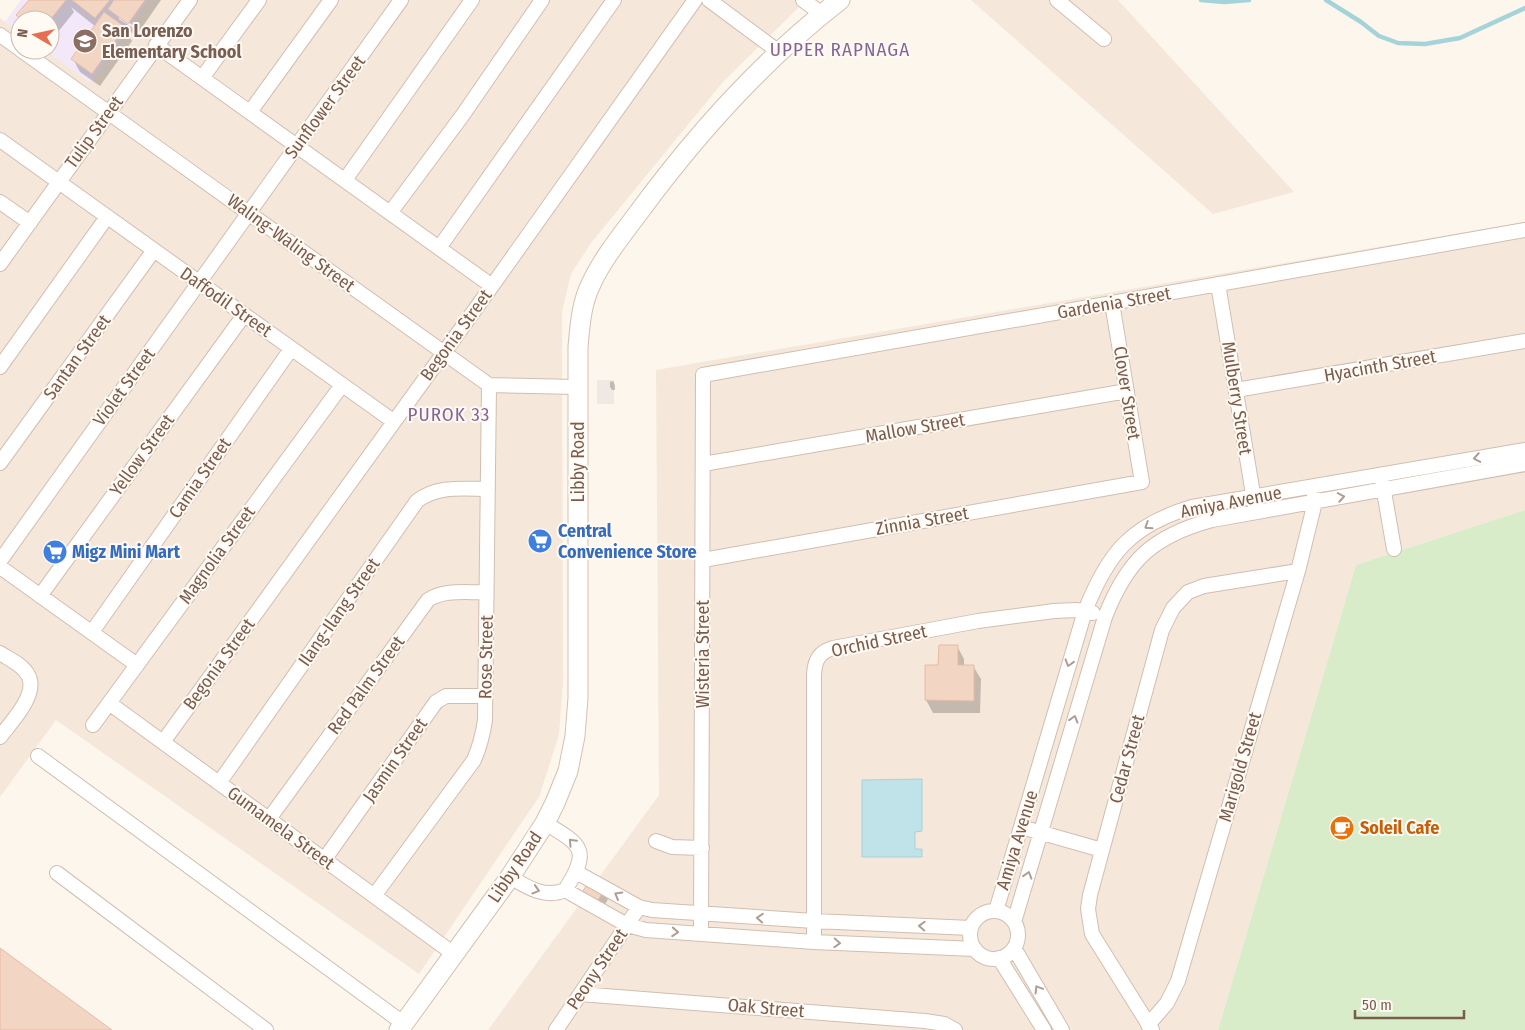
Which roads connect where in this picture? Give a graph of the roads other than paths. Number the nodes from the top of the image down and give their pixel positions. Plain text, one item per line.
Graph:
1 (190, 0) edge
2 (259, 0) edge
3 (331, 0) edge
4 (401, 0) edge
5 (472, 0) edge
6 (542, 0) edge
7 (614, 0) edge
8 (695, 0) edge
9 (709, 0) edge
10 (803, 0) edge
11 (840, 0) edge
12 (1057, 0) edge
13 (822, 14) junction
14 (1104, 39) dead end
15 (156, 45) junction
16 (779, 52) junction
17 (34, 60) edge
18 (202, 78) junction
19 (108, 112) junction
20 (250, 112) junction
21 (0, 140) edge
22 (297, 146) junction
23 (345, 180) junction
24 (58, 182) junction
25 (0, 202) edge
26 (249, 213) junction
27 (390, 213) junction
28 (107, 217) junction
29 (30, 222) junction
30 (1525, 230) edge
31 (439, 248) junction
32 (154, 250) junction
33 (0, 262) edge
34 (199, 283) junction
35 (1218, 284) junction
36 (492, 286) junction
37 (1112, 303) junction
38 (244, 315) junction
39 (1525, 341) edge
40 (292, 349) junction
41 (444, 352) junction
42 (0, 366) edge
43 (703, 375) joint
44 (342, 385) junction
45 (489, 385) junction
46 (577, 386) junction
47 (1236, 390) junction
48 (1127, 392) junction
49 (393, 421) junction
50 (1525, 450) edge
51 (0, 463) edge
52 (703, 464) junction
53 (1525, 464) edge
54 (1381, 475) junction
55 (1142, 482) joint
56 (1313, 486) junction
57 (488, 488) junction
58 (1383, 490) junction
59 (1253, 496) junction
60 (1315, 502) junction
61 (1256, 512) junction
62 (1394, 549) dead end
63 (703, 560) junction
64 (0, 561) edge
65 (0, 567) edge
66 (1298, 571) junction
67 (486, 592) junction
68 (40, 596) junction
69 (1085, 611) junction
70 (1105, 617) junction
71 (92, 632) junction
72 (0, 653) edge
73 (137, 665) junction
74 (485, 696) junction
75 (109, 703) junction
76 (93, 725) dead end
77 (0, 737) edge
78 (163, 742) junction
79 (38, 756) dead end
80 (219, 782) junction
81 (269, 819) junction
82 (545, 823) junction
83 (1021, 826) junction
84 (1040, 832) junction
85 (656, 841) dead end
86 (702, 848) junction
87 (1102, 850) junction
88 (324, 860) junction
89 (576, 872) junction
90 (57, 874) dead end
91 (510, 877) junction
92 (565, 890) junction
93 (374, 896) junction
94 (639, 907) junction
95 (996, 911) junction
96 (701, 914) junction
97 (814, 921) junction
98 (1014, 922) junction
99 (627, 925) junction
100 (971, 928) junction
101 (701, 934) junction
102 (814, 942) junction
103 (1014, 948) junction
104 (975, 949) junction
105 (454, 954) junction
106 (999, 958) junction
107 (580, 994) junction
108 (401, 1027) edge
109 (1150, 1027) edge
110 (954, 1028) edge
111 (266, 1030) edge
112 (556, 1030) edge
113 (1044, 1030) edge
114 (1062, 1030) edge

1 - 15 street, Tulip Street
2 - 18 street
3 - 20 street
4 - 22 street, Sunflower Street
5 - 23 street
6 - 27 street
7 - 31 street
8 - 36 street, Begonia Street
9 - 16 street
10 - 13 street
11 - 13 main road, Libby Road
12 - 14 street
13 - 16 main road, Libby Road
15 - 18 street
15 - 19 street, Tulip Street
16 - 46 main road, Libby Road
17 - 19 street, Waling-Waling Street
18 - 20 street
19 - 24 street, Tulip Street
19 - 26 street, Waling-Waling Street
20 - 22 street
21 - 24 street, Daffodil Street
22 - 23 street
22 - 26 street, Sunflower Street
23 - 27 street
24 - 28 street, Daffodil Street
24 - 29 street, Tulip Street
25 - 29 street
26 - 34 street, Violet Street
26 - 41 street, Waling-Waling Street
27 - 31 street
28 - 32 street, Daffodil Street
28 - 42 street
29 - 33 street, Tulip Street
30 - 35 street, Gardenia Street
31 - 36 street
32 - 34 street, Daffodil Street
32 - 51 street, Santan Street
34 - 38 street, Daffodil Street
34 - 64 street, Violet Street
35 - 37 street, Gardenia Street
35 - 47 street, Mulberry Street
36 - 41 street, Begonia Street
37 - 43 street, Gardenia Street
37 - 48 street, Clover Street
38 - 40 street, Daffodil Street
38 - 68 street, Yellow Street
39 - 47 street, Hyacinth Street
40 - 44 street, Daffodil Street
40 - 71 street, Camia Street
41 - 45 street, Waling-Waling Street
41 - 49 street, Begonia Street
43 - 52 street, Wisteria Street
44 - 49 street, Daffodil Street
44 - 73 street, Magnolia Street
45 - 46 street
45 - 57 street, Rose Street
46 - 82 main road, Libby Road
47 - 59 street, Mulberry Street
48 - 52 street, Mallow Street
48 - 55 street, Clover Street
49 - 78 street, Begonia Street
50 -> 54 street, Amiya Avenue
52 - 63 street, Wisteria Street
53 - 58 street, Amiya Avenue
54 - 56 street, Amiya Avenue
54 - 58 street
55 - 63 street, Zinnia Street
56 - 59 street, Amiya Avenue
56 - 60 street
57 - 67 street, Rose Street
57 - 80 street, Ilang-Ilang Street
60 -> 58 street, Amiya Avenue
58 - 62 street
59 - 61 street, Mulberry Street
59 -> 69 street, Amiya Avenue
60 - 61 street, Amiya Avenue
60 - 66 street, Marigold Street
61 - 70 street, Amiya Avenue
63 - 86 street, Wisteria Street
65 - 68 street
66 - 87 street, Cedar Street
66 - 109 street, Marigold Street
67 - 74 street, Rose Street
67 - 81 street, Red Palm Street
68 - 71 street
69 - 70 street, Orchid Street
69 -> 83 street, Amiya Avenue
69 - 97 street, Orchid Street
84 -> 70 street, Amiya Avenue
71 - 73 street
72 - 77 street
73 - 75 street, Magnolia Street
74 - 88 street, Jasmin Street
74 - 93 street, Rose Street
75 - 76 street, Magnolia Street
75 - 78 street, Gumamela Street
78 - 80 street, Gumamela Street
79 - 108 street
80 - 81 street, Gumamela Street
81 - 88 street, Gumamela Street
89 -> 82 street
82 - 91 main road, Libby Road
83 - 84 street
83 - 95 street, Amiya Avenue
84 - 87 street
98 -> 84 street, Amiya Avenue
85 - 86 street
86 - 96 street, Wisteria Street
87 - 109 street, Cedar Street
88 - 93 street, Gumamela Street
89 - 92 street
94 -> 89 street
90 - 111 street
91 -> 92 street
91 - 105 main road, Libby Road
92 - 99 street
93 - 105 street, Gumamela Street
94 - 96 street
94 - 99 street, Peony Street
95 - 98 street
95 - 100 street
97 -> 96 street
96 - 101 street, Wisteria Street
100 -> 97 street
97 - 102 street, Orchid Street
98 - 103 street
99 -> 101 street
99 - 107 street, Peony Street
100 - 104 street
101 - 102 street
102 -> 104 street
103 - 106 street
114 -> 103 street
104 - 106 street
105 - 108 main road, Libby Road
106 - 113 street
107 - 110 street, Oak Street
107 - 112 street, Peony Street

